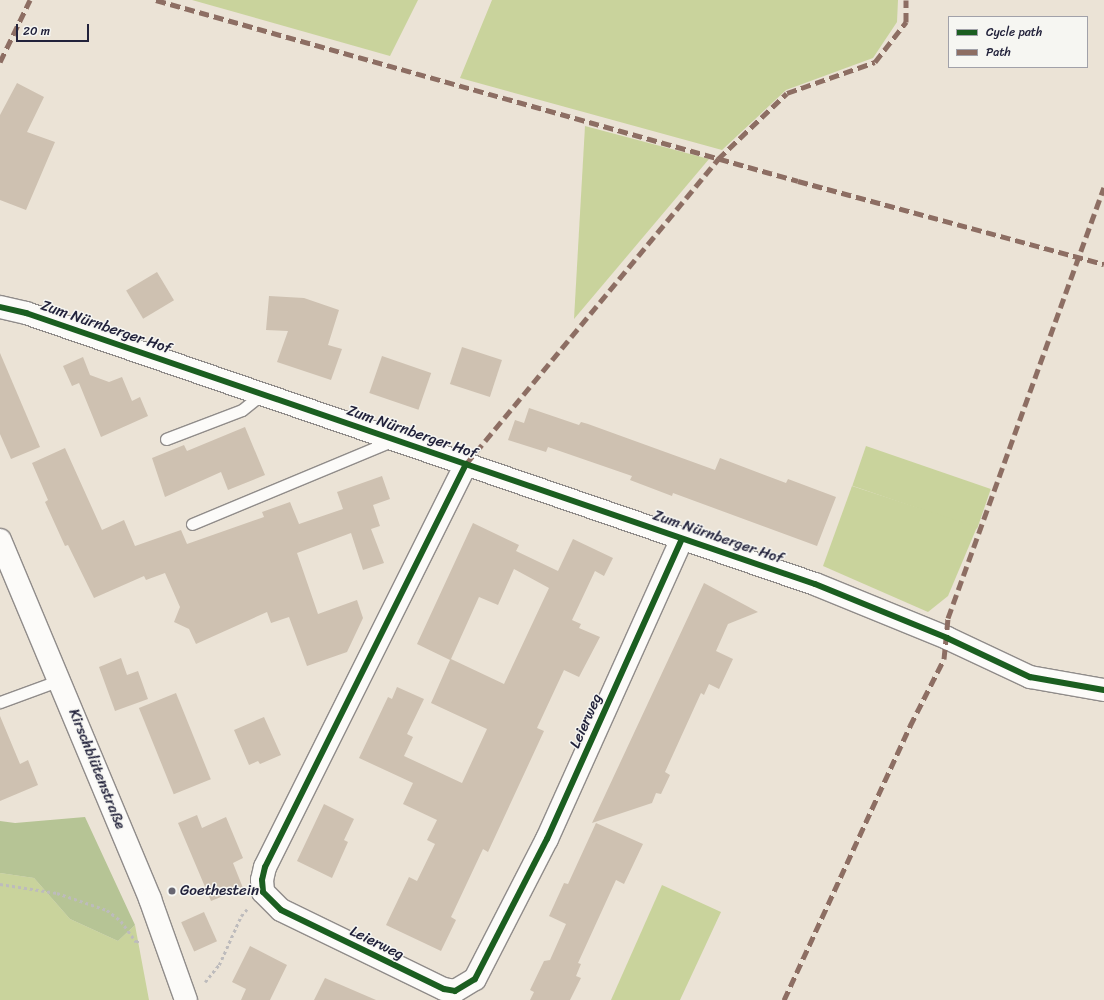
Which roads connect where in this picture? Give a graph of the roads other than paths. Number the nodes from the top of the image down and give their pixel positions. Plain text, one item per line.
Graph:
1 (0, 307) edge
2 (262, 394) junction
3 (166, 439) dead end
4 (394, 440) junction
5 (466, 464) junction
6 (192, 524) dead end
7 (682, 538) junction
8 (0, 540) edge
9 (60, 680) junction
10 (1104, 690) edge
11 (0, 702) edge
12 (185, 995) edge

1 - 2 street, Zum Nürnberger Hof
2 - 3 lane
2 - 4 street, Zum Nürnberger Hof
4 - 5 street, Zum Nürnberger Hof
4 - 6 lane
5 - 7 street, Zum Nürnberger Hof
5 - 7 street, Leierweg
7 - 10 street, Zum Nürnberger Hof
8 - 9 street, Kirschblütenstraße
9 - 11 lane
9 - 12 street, Kirschblütenstraße

